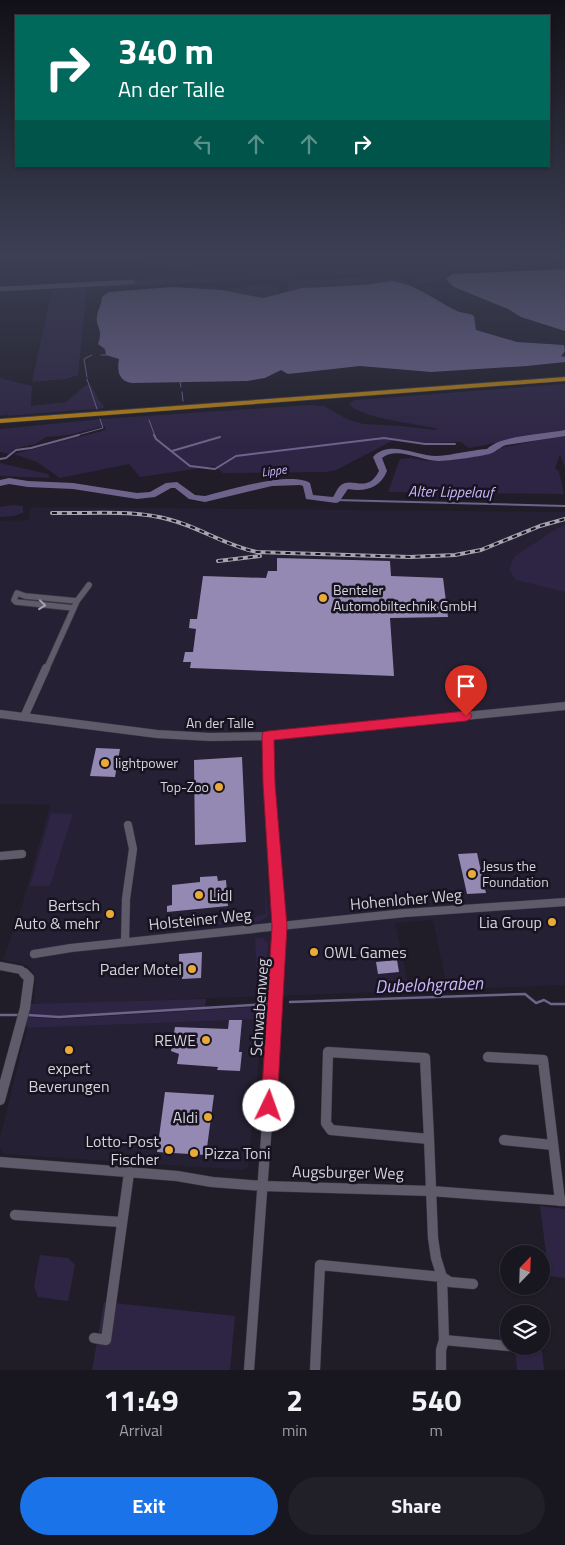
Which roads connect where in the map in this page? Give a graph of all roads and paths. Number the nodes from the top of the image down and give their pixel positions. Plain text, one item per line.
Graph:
1 (565, 379) edge
2 (0, 421) edge
3 (89, 585) dead end
4 (16, 595) dead end
5 (76, 605) junction
6 (565, 706) edge
7 (0, 714) edge
8 (24, 717) junction
9 (268, 736) junction
10 (128, 825) dead end
11 (22, 854) dead end
12 (0, 856) edge
13 (565, 902) edge
14 (280, 926) junction
15 (124, 942) junction
16 (34, 954) dead end
17 (4, 966) edge
18 (488, 1057) dead end
19 (0, 1100) edge
20 (429, 1139) junction
21 (504, 1140) dead end
22 (553, 1145) junction
23 (0, 1162) edge
24 (129, 1173) junction
25 (263, 1186) junction
26 (431, 1191) junction
27 (562, 1201) edge
28 (15, 1215) dead end
29 (121, 1222) junction
30 (442, 1277) junction
31 (473, 1284) dead end
32 (94, 1338) dead end
33 (444, 1340) junction
34 (500, 1345) edge
35 (249, 1370) edge
36 (315, 1370) edge
37 (442, 1370) edge

1 - 2 highway
3 - 5 street
4 - 5 street
5 - 8 street
6 - 9 street, An der Talle
7 - 8 street, An der Talle
8 - 9 street, An der Talle
9 - 14 street, Schwabenweg
10 - 15 street
11 - 12 street
13 - 14 street, Hohenloher Weg
14 - 15 street, Holsteiner Weg
14 - 25 street, Schwabenweg
15 - 16 street, Holsteiner Weg
17 - 19 street
18 - 22 street, Augsburger Weg
20 - 20 street
20 - 26 street
21 - 22 street
22 - 27 street, Augsburger Weg
23 - 24 street, Augsburger Weg
24 - 25 street, Augsburger Weg
24 - 29 street
25 - 26 street, Augsburger Weg
25 - 35 street, Schwabenweg
26 - 27 street, Augsburger Weg
26 - 30 street
28 - 29 street
29 - 32 street
30 - 31 street
30 - 33 street
30 - 36 street
33 - 34 street
33 - 37 street

